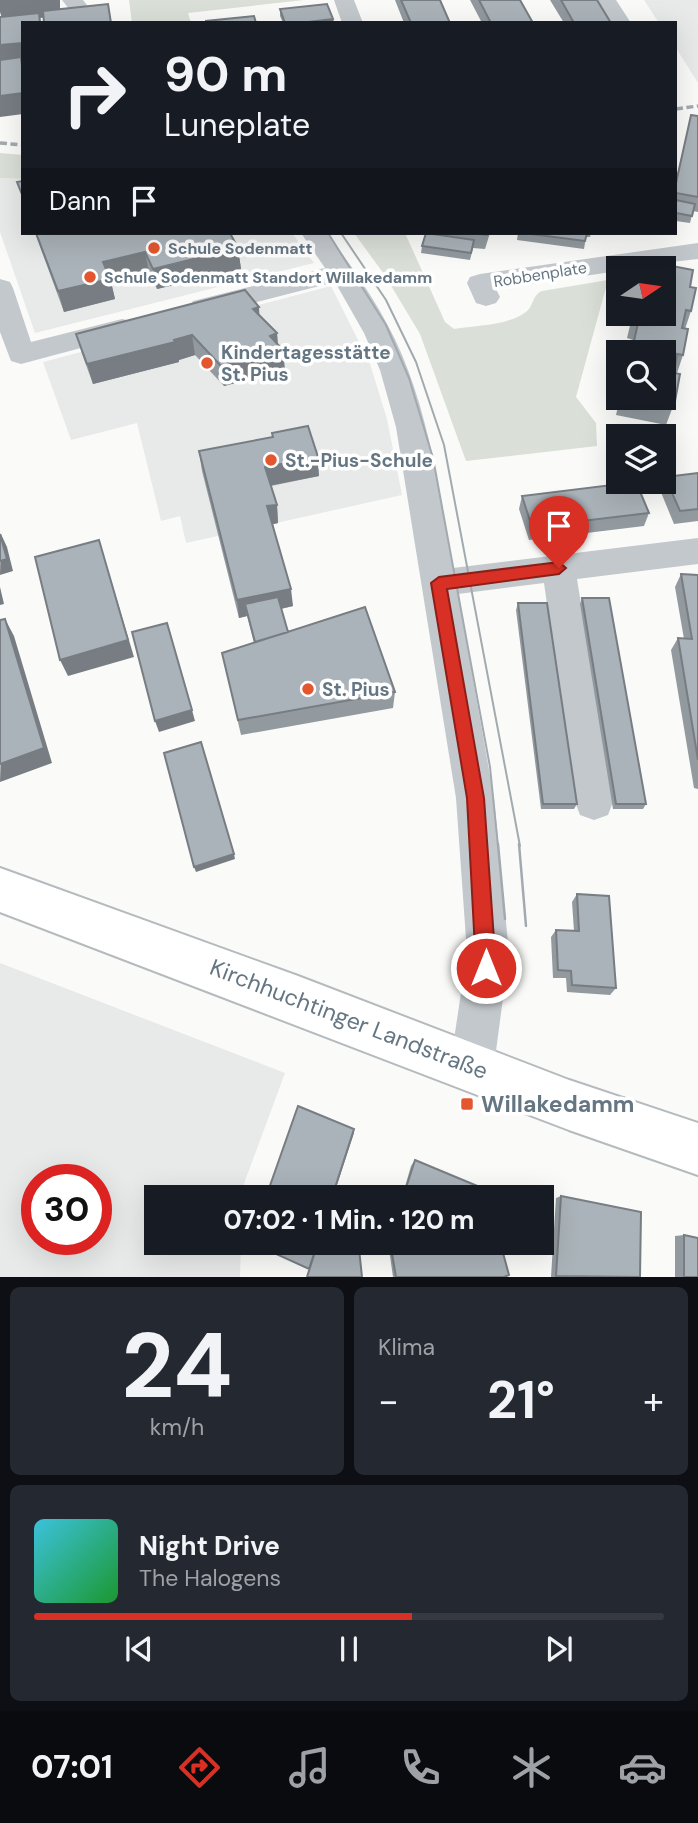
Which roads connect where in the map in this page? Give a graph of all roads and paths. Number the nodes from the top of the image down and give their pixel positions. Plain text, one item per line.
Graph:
1 (72, 0) edge
2 (344, 0) edge
3 (606, 0) edge
4 (90, 21) edge
5 (352, 21) edge
6 (620, 21) edge
7 (315, 235) edge
8 (698, 251) edge
9 (342, 272) junction
10 (0, 288) edge
11 (486, 297) dead end
12 (182, 313) edge
13 (142, 323) edge
14 (11, 357) edge
15 (698, 551) edge
16 (559, 568) junction
17 (439, 583) junction
18 (594, 802) dead end
19 (0, 890) edge
20 (472, 1066) junction
21 (698, 1149) edge

1 - 4 street
2 - 5 street
3 - 6 street
7 - 9 street
8 - 11 street, Robbenplate
9 - 12 street
9 - 17 street
10 - 14 street
13 - 14 street
15 - 16 street
16 - 17 street
16 - 18 street
17 - 20 street
19 - 20 main road, Kirchhuchtinger Landstraße
20 - 21 main road, Kirchhuchtinger Landstraße

